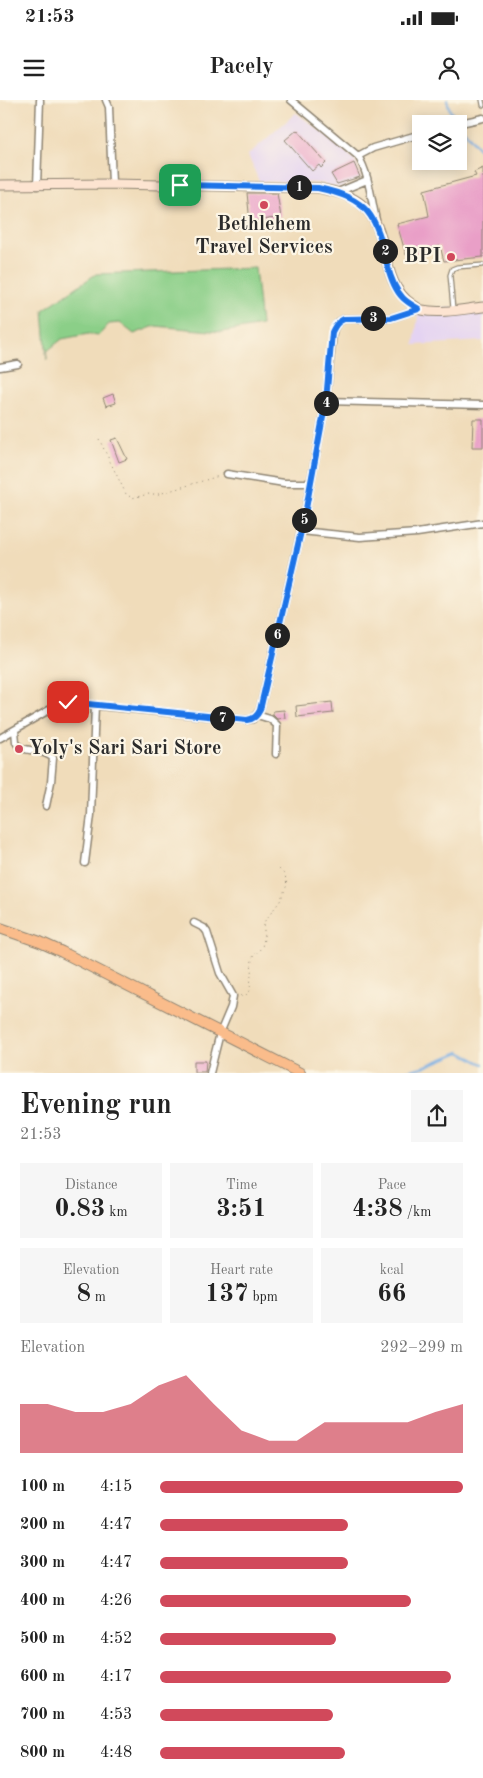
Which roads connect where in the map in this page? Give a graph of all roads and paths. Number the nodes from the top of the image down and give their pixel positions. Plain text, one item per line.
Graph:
1 (40, 100) edge
2 (106, 100) edge
3 (291, 100) edge
4 (482, 100) edge
5 (483, 105) edge
6 (483, 118) edge
7 (467, 122) edge
8 (412, 137) edge
9 (358, 156) junction
10 (367, 180) junction
11 (112, 184) junction
12 (0, 185) edge
13 (37, 186) junction
14 (338, 192) junction
15 (377, 224) junction
16 (483, 265) edge
17 (483, 307) edge
18 (419, 309) junction
19 (454, 310) junction
20 (18, 364) dead end
21 (0, 367) edge
22 (326, 401) junction
23 (483, 405) edge
24 (99, 439) dead end
25 (227, 474) joint
26 (310, 483) junction
27 (483, 523) edge
28 (301, 531) junction
29 (95, 705) junction
30 (257, 715) junction
31 (15, 730) junction
32 (0, 738) edge
33 (276, 754) dead end
34 (46, 806) dead end
35 (85, 863) dead end
36 (278, 869) dead end
37 (194, 923) dead end
38 (0, 928) edge
39 (232, 996) junction
40 (220, 1033) junction
41 (210, 1073) edge
42 (300, 1073) edge

1 - 13 street
2 - 11 street
3 - 9 street
4 - 5 lane
6 - 7 street
8 - 9 street
9 - 10 street
10 - 14 street
10 - 15 street
11 - 13 main road
11 - 14 main road
12 - 13 main road
14 - 15 main road
15 - 18 main road
16 - 19 lane
17 - 19 main road
18 - 19 main road
18 - 22 street
20 - 21 street
22 - 23 street
22 - 26 street
24 - 25 path
25 - 26 street
26 - 28 street
27 - 28 street
28 - 30 street
29 - 30 street
29 - 31 street
29 - 35 street
30 - 33 street
31 - 32 street
31 - 34 street
36 - 39 path
37 - 39 street
38 - 40 main road
39 - 40 street
40 - 41 street
40 - 42 main road

